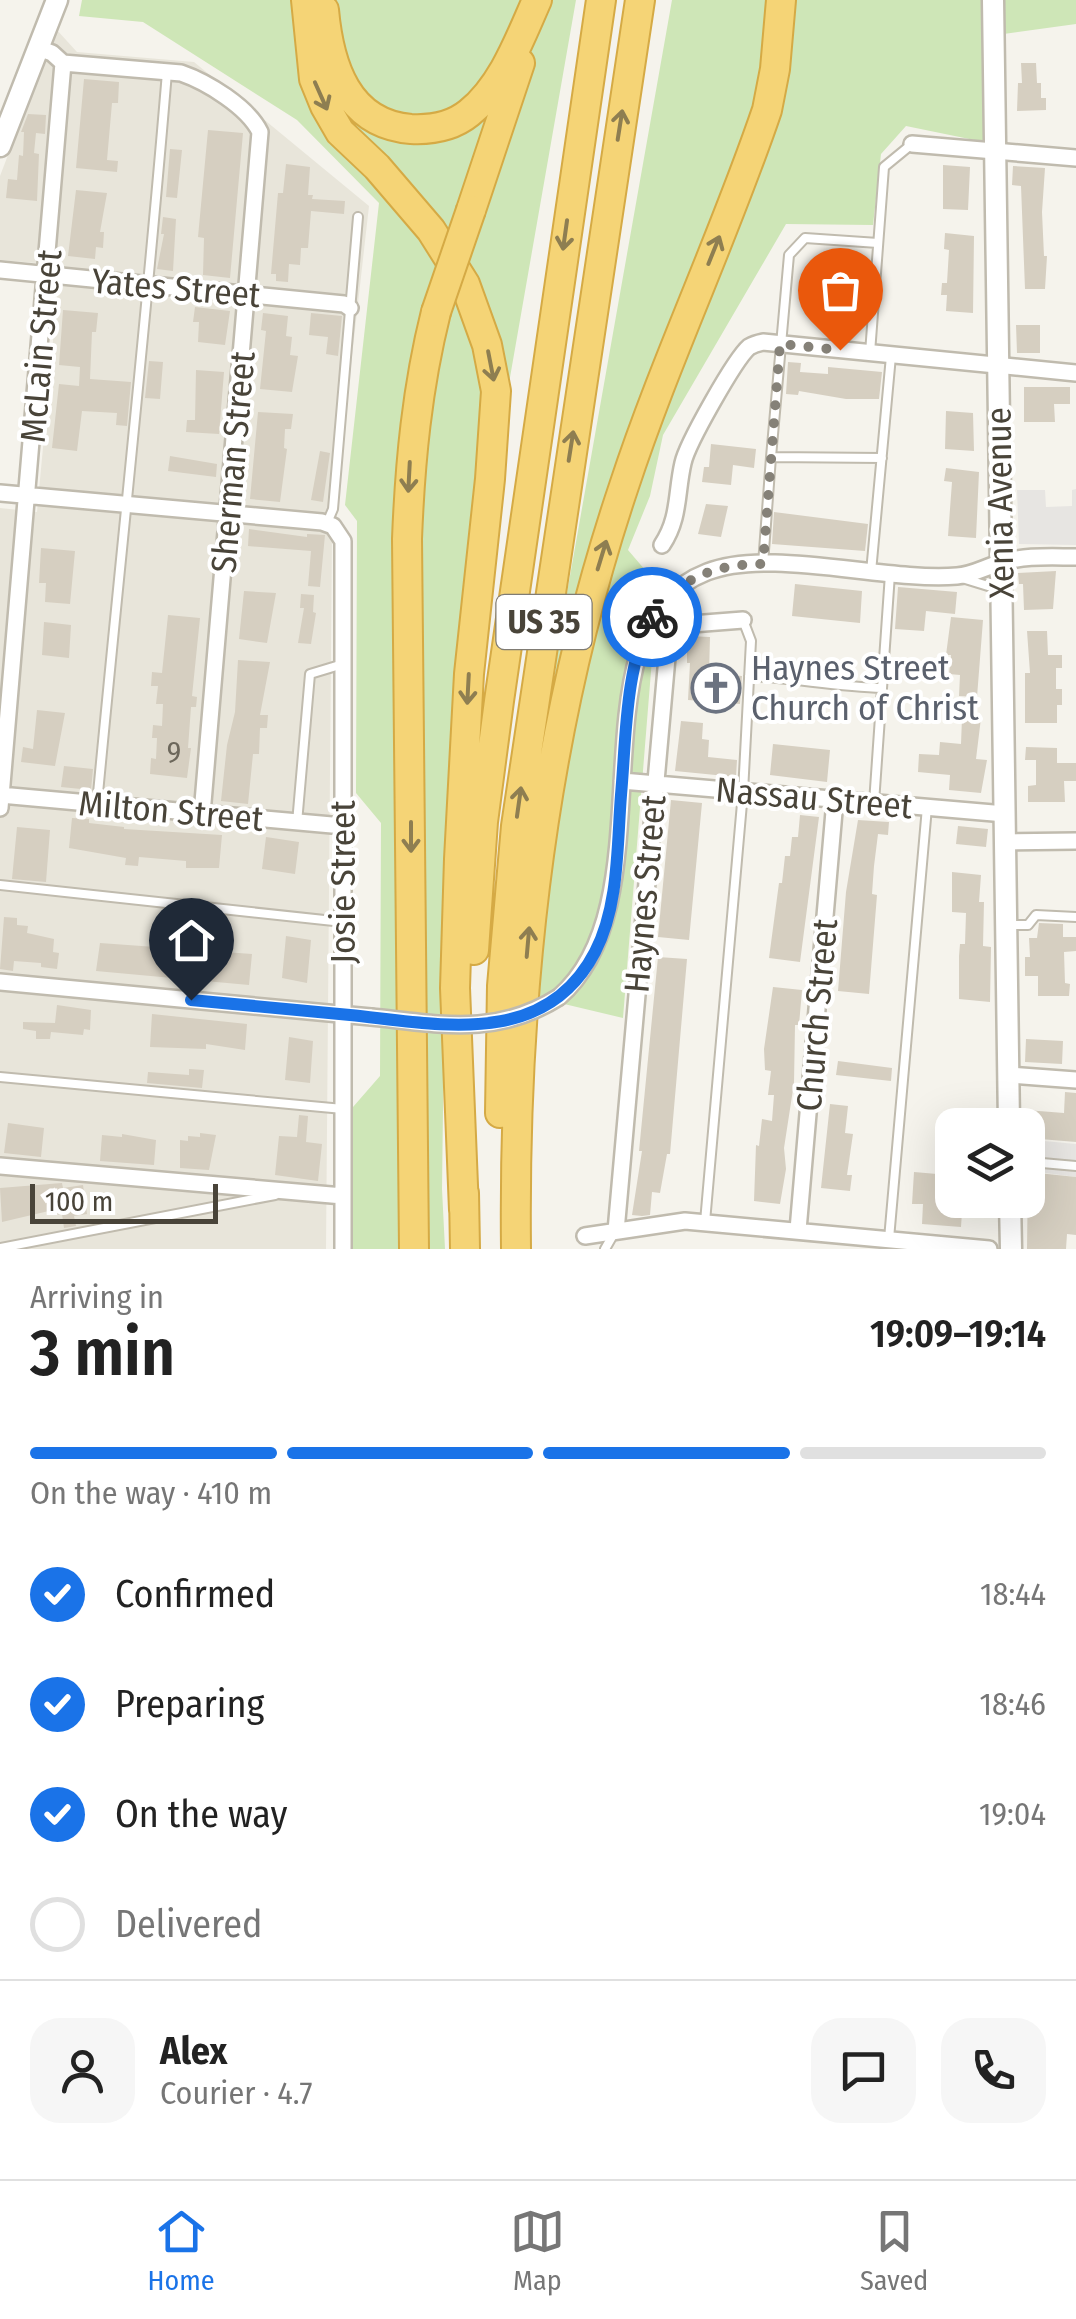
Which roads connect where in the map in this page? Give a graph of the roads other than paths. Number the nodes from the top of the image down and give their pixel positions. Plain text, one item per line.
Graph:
1 (56, 0) edge
2 (306, 0) edge
3 (323, 0) edge
4 (538, 0) edge
5 (601, 0) edge
6 (640, 0) edge
7 (780, 0) edge
8 (992, 0) edge
9 (38, 48) junction
10 (64, 63) junction
11 (167, 72) junction
12 (912, 144) joint
13 (0, 146) edge
14 (995, 151) junction
15 (1076, 158) edge
16 (358, 217) dead end
17 (878, 244) junction
18 (0, 270) edge
19 (47, 275) junction
20 (149, 285) junction
21 (248, 294) junction
22 (350, 308) junction
23 (780, 344) junction
24 (870, 353) junction
25 (892, 356) junction
26 (998, 366) junction
27 (1076, 373) edge
28 (770, 457) junction
29 (882, 458) junction
30 (0, 492) edge
31 (27, 495) junction
32 (125, 504) junction
33 (228, 513) junction
34 (327, 523) junction
35 (662, 545) dead end
36 (1076, 557) edge
37 (1001, 562) junction
38 (763, 564) junction
39 (871, 572) junction
40 (890, 574) junction
41 (958, 576) junction
42 (1001, 590) junction
43 (743, 620) joint
44 (343, 664) junction
45 (749, 676) junction
46 (882, 688) junction
47 (622, 781) junction
48 (654, 784) junction
49 (743, 792) junction
50 (0, 795) edge
51 (835, 800) junction
52 (874, 803) junction
53 (97, 804) junction
54 (0, 808) edge
55 (927, 808) junction
56 (202, 814) junction
57 (1005, 814) junction
58 (297, 823) junction
59 (343, 826) junction
60 (1076, 841) edge
61 (1005, 842) junction
62 (0, 885) edge
63 (1076, 918) edge
64 (343, 922) junction
65 (1006, 925) junction
66 (0, 982) edge
67 (343, 1015) junction
68 (1008, 1075) junction
69 (0, 1077) edge
70 (1076, 1080) edge
71 (1008, 1108) edge
72 (342, 1109) junction
73 (1045, 1163) edge
74 (0, 1166) edge
75 (1076, 1166) edge
76 (286, 1193) junction
77 (343, 1196) junction
78 (464, 1210) junction
79 (1010, 1218) edge
80 (705, 1222) junction
81 (798, 1230) junction
82 (616, 1231) junction
83 (586, 1236) dead end
84 (890, 1239) junction
85 (0, 1248) edge
86 (343, 1249) edge
87 (414, 1249) edge
88 (465, 1249) edge
89 (498, 1249) edge
90 (516, 1249) edge
91 (605, 1249) edge
92 (989, 1249) edge
93 (1011, 1249) edge

1 - 9 street
2 -> 78 highway
3 - 4 highway
4 -> 87 highway, bridge
5 -> 78 highway, US 35
89 -> 6 highway, US 35
90 -> 7 highway
8 - 14 street, Xenia Avenue
9 - 10 street
9 - 13 street
10 - 11 street
10 - 19 street, McLain Street
11 - 20 lane
11 - 21 street, Sherman Street
12 - 14 street
12 - 17 lane
14 - 15 street
14 - 26 street, Xenia Avenue
16 - 22 lane
17 - 23 lane
17 - 24 lane
18 - 19 street, Yates Street
19 - 20 street, Yates Street
19 - 31 street, McLain Street
20 - 21 street, Yates Street
20 - 32 lane
21 - 22 street, Yates Street
21 - 33 street, Sherman Street
22 - 34 lane
23 - 24 street
23 - 28 lane
23 - 35 street
24 - 25 street
25 - 26 street
25 - 29 lane
26 - 27 street
26 - 37 street, Xenia Avenue
28 - 29 lane
28 - 38 lane
29 - 39 lane
30 - 31 street
31 - 32 street
31 - 50 street, McLain Street
32 - 33 street
32 - 53 lane
33 - 34 street
33 - 56 street, Sherman Street
34 - 44 street, Josie Street
36 - 37 street
37 - 41 street
37 - 42 street, Xenia Avenue
38 - 39 street
38 - 47 street
39 - 40 street
40 - 41 street
40 - 46 lane
41 - 42 lane
42 - 57 street, Xenia Avenue
43 - 45 lane
43 - 48 street, Haynes Street
44 - 58 lane
44 - 59 street, Josie Street
45 - 46 lane
45 - 49 lane
46 - 52 lane
47 - 48 street, Nassau Street
47 - 67 street, bridge
48 - 49 street, Nassau Street
48 - 82 street, Haynes Street
49 - 51 street, Nassau Street
49 - 80 lane
50 - 53 street, Milton Street
50 - 54 street, McLain Street
51 - 52 street, Nassau Street
51 - 81 street, Church Street
52 - 55 street, Nassau Street
53 - 56 street, Milton Street
55 - 57 street, Nassau Street
55 - 84 lane
56 - 58 street, Milton Street
57 - 61 street, Xenia Avenue
58 - 59 street, Milton Street
59 - 64 street, Josie Street
60 - 61 street
61 - 65 street, Xenia Avenue
62 - 64 lane
63 - 65 lane
64 - 67 street, Josie Street
65 - 68 street, Xenia Avenue
66 - 67 street
67 - 72 street, Josie Street
68 - 70 street
68 - 71 street, Xenia Avenue
69 - 72 lane
72 - 77 street, Josie Street
73 - 75 lane
74 - 76 street
76 - 77 street
76 - 85 lane
77 - 86 street, Josie Street
78 - 88 highway, US 35
79 - 93 street
80 - 81 street
80 - 82 street
81 - 84 street
82 - 83 street
82 - 91 lane
84 - 92 street

